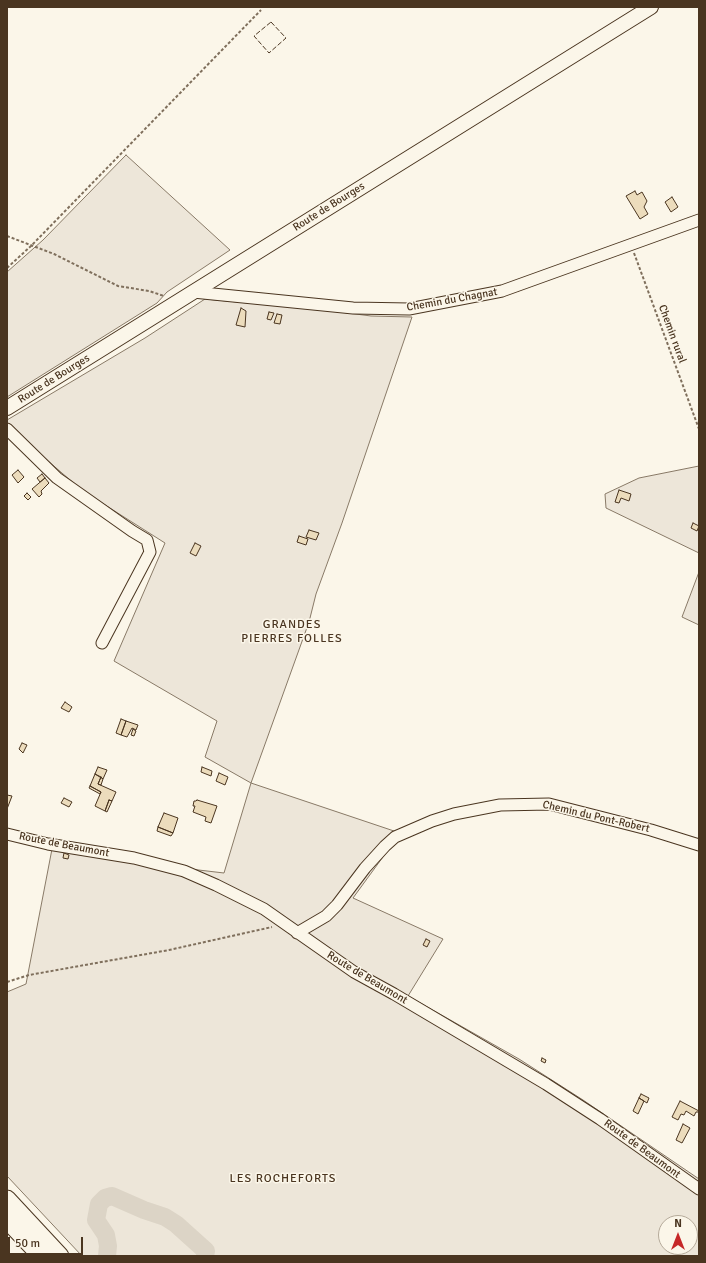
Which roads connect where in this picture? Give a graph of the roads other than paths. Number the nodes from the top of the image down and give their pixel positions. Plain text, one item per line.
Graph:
1 (651, 7) edge
2 (699, 220) edge
3 (193, 292) junction
4 (7, 408) edge
5 (7, 429) edge
6 (102, 643) dead end
7 (7, 834) edge
8 (699, 845) edge
9 (298, 933) junction
10 (699, 1189) edge
11 (7, 1199) edge
12 (7, 1220) edge
13 (41, 1256) edge
14 (60, 1256) edge

1 - 3 main road, Route de Bourges
2 - 3 street, Chemin du Chagnat
3 - 4 main road, Route de Bourges
5 - 6 street
7 - 9 street, Route de Beaumont
8 - 9 street, Chemin du Pont-Robert
9 - 10 street, Route de Beaumont
11 - 14 highway
12 - 13 highway

